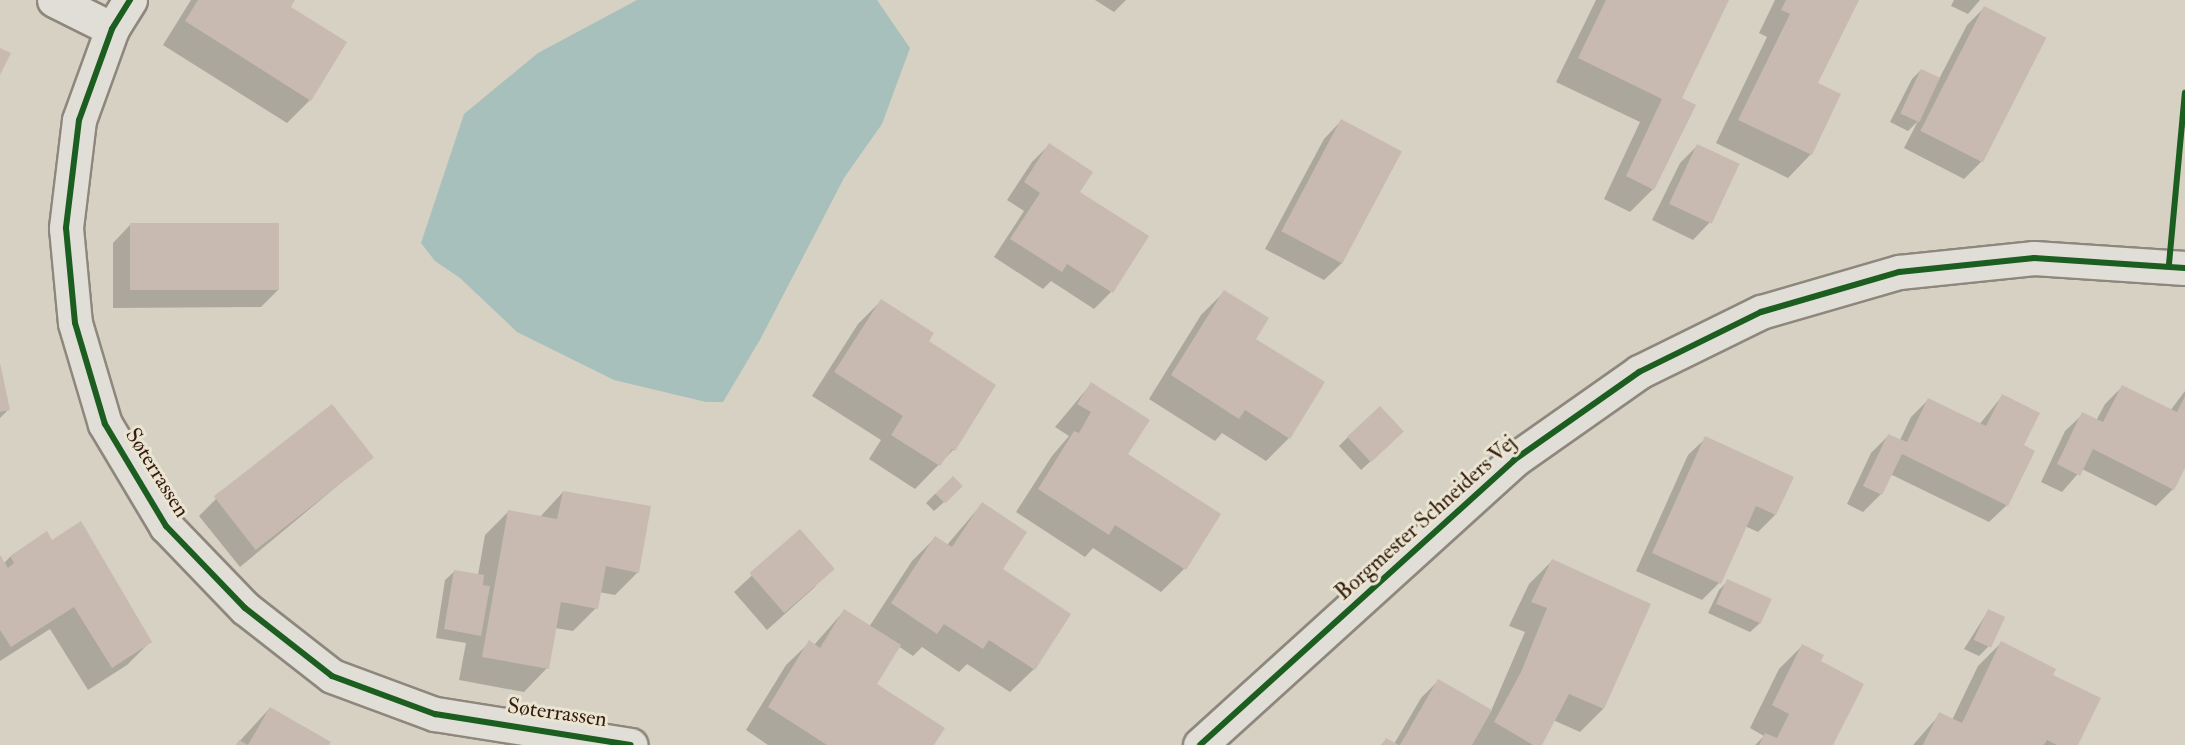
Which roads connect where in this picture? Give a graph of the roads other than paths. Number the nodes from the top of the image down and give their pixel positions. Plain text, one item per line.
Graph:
1 (54, 0) edge
2 (130, 0) edge
3 (112, 29) junction
4 (2185, 268) edge
5 (631, 745) edge
6 (1200, 745) edge

1 - 3 street
2 - 3 street, Søterrassen
3 - 5 street, Søterrassen
4 - 6 street, Borgmester Schneiders Vej

